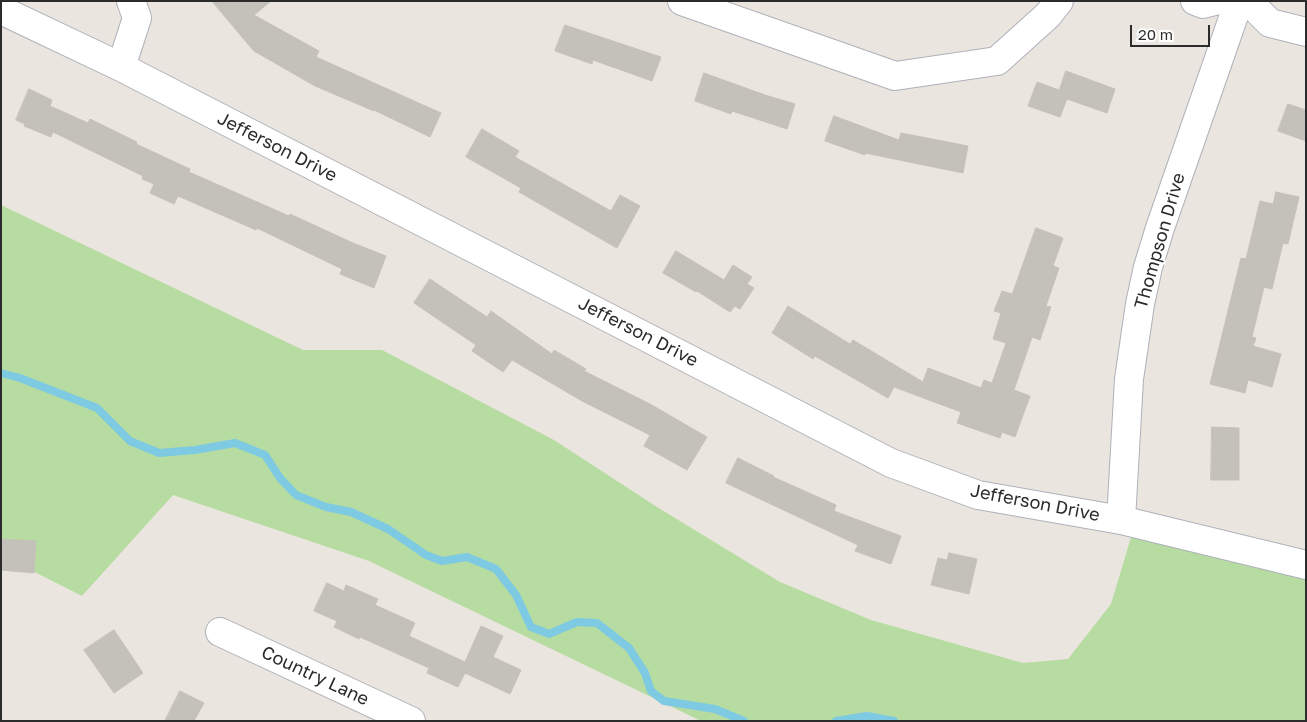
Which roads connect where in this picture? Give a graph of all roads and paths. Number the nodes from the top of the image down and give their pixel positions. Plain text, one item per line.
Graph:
1 (131, 1) edge
2 (682, 1) edge
3 (1059, 1) edge
4 (1194, 1) edge
5 (1214, 1) edge
6 (1239, 1) edge
7 (1248, 1) edge
8 (1, 10) edge
9 (1306, 32) edge
10 (121, 67) junction
11 (1121, 520) junction
12 (1306, 565) edge
13 (220, 632) dead end
14 (411, 721) edge

1 - 10 street
2 - 3 street
4 - 5 street
6 - 11 street, Thompson Drive
7 - 9 street
8 - 10 street, Jefferson Drive
10 - 11 street, Jefferson Drive
11 - 12 street, Jefferson Drive
13 - 14 street, Country Lane

